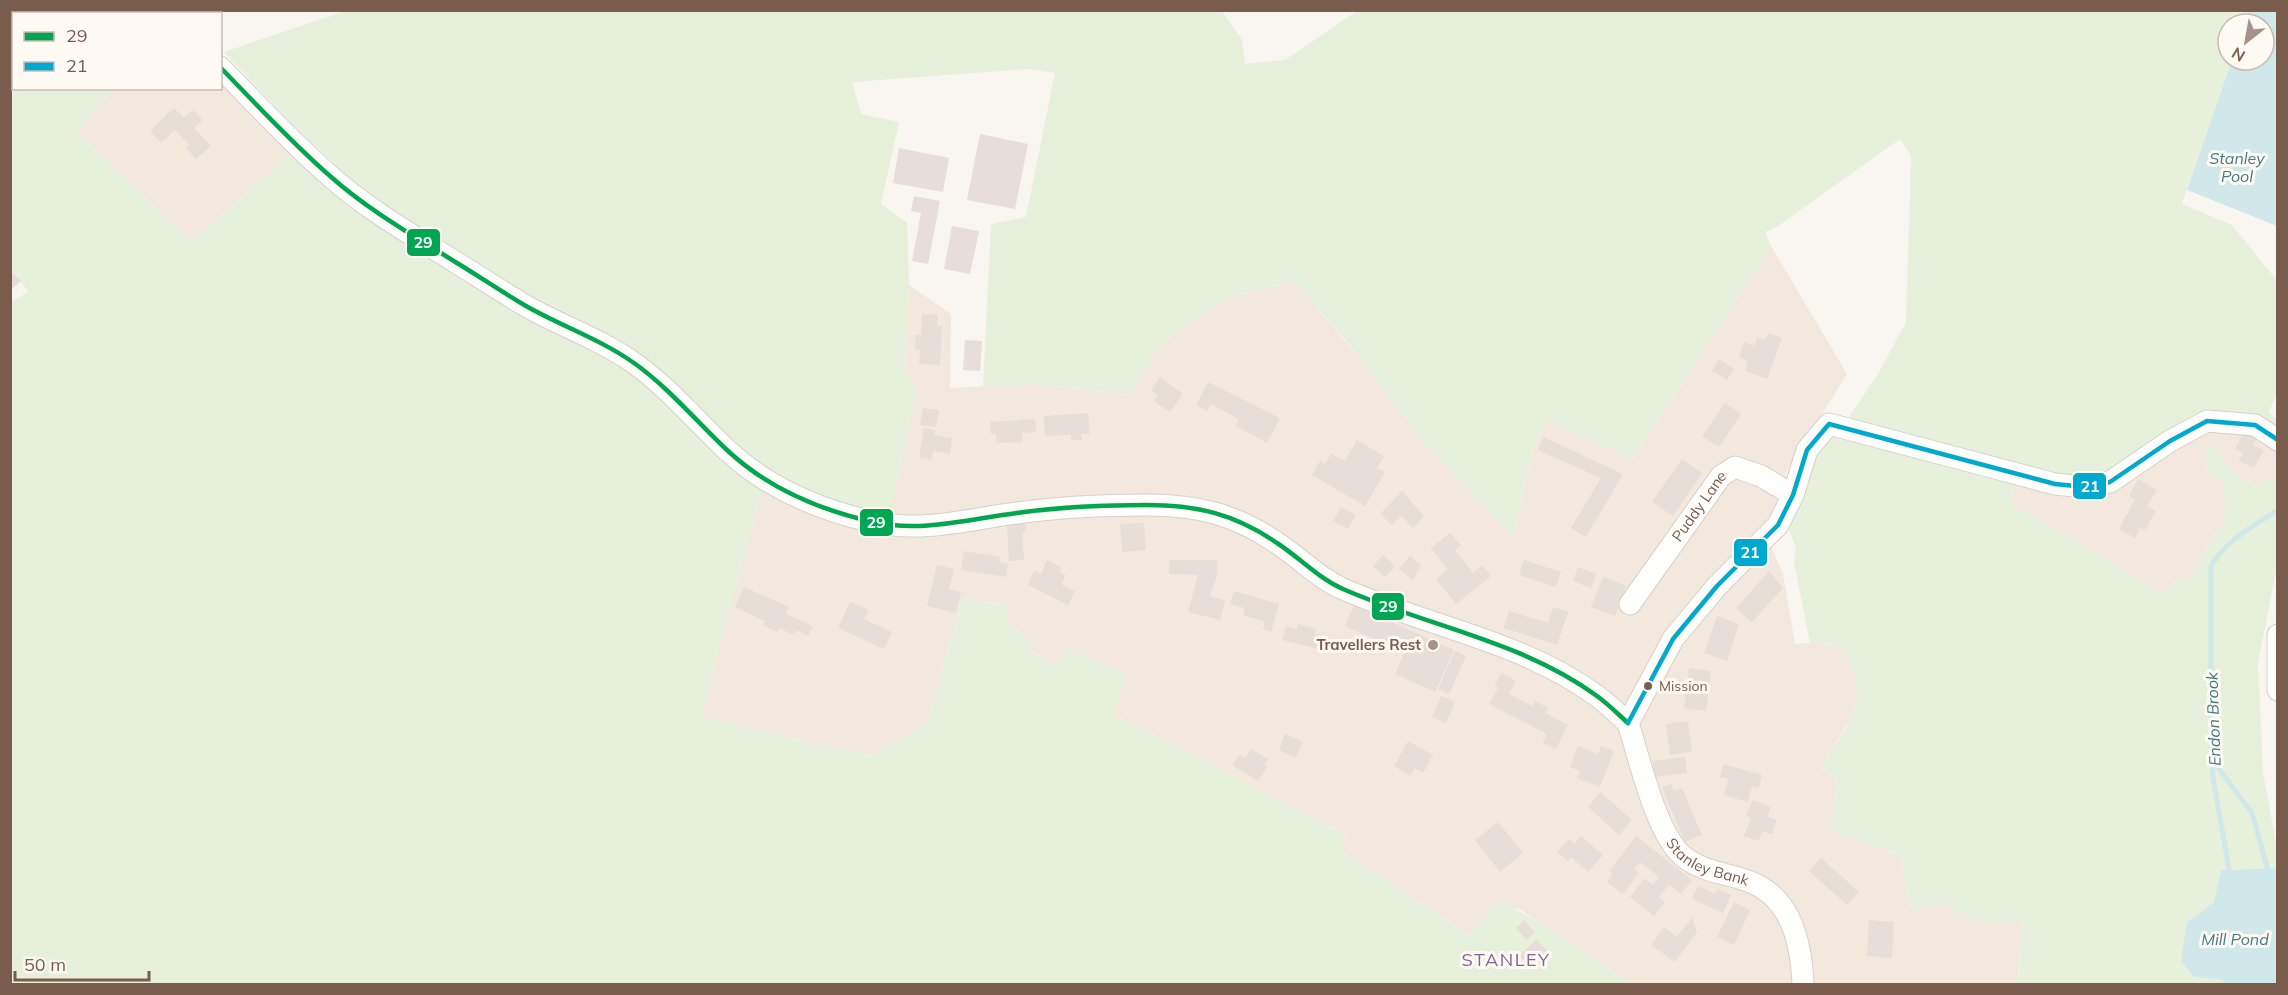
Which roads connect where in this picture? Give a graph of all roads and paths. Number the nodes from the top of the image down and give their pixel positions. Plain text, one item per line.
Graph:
1 (222, 69) edge
2 (2277, 440) edge
3 (1793, 495) junction
4 (1630, 604) dead end
5 (2277, 635) edge
6 (2277, 690) edge
7 (1628, 723) junction
8 (1803, 984) edge

1 - 7 street
2 - 3 street
3 - 4 street, Puddy Lane
3 - 7 street
5 - 6 street
7 - 8 street, Stanley Bank

